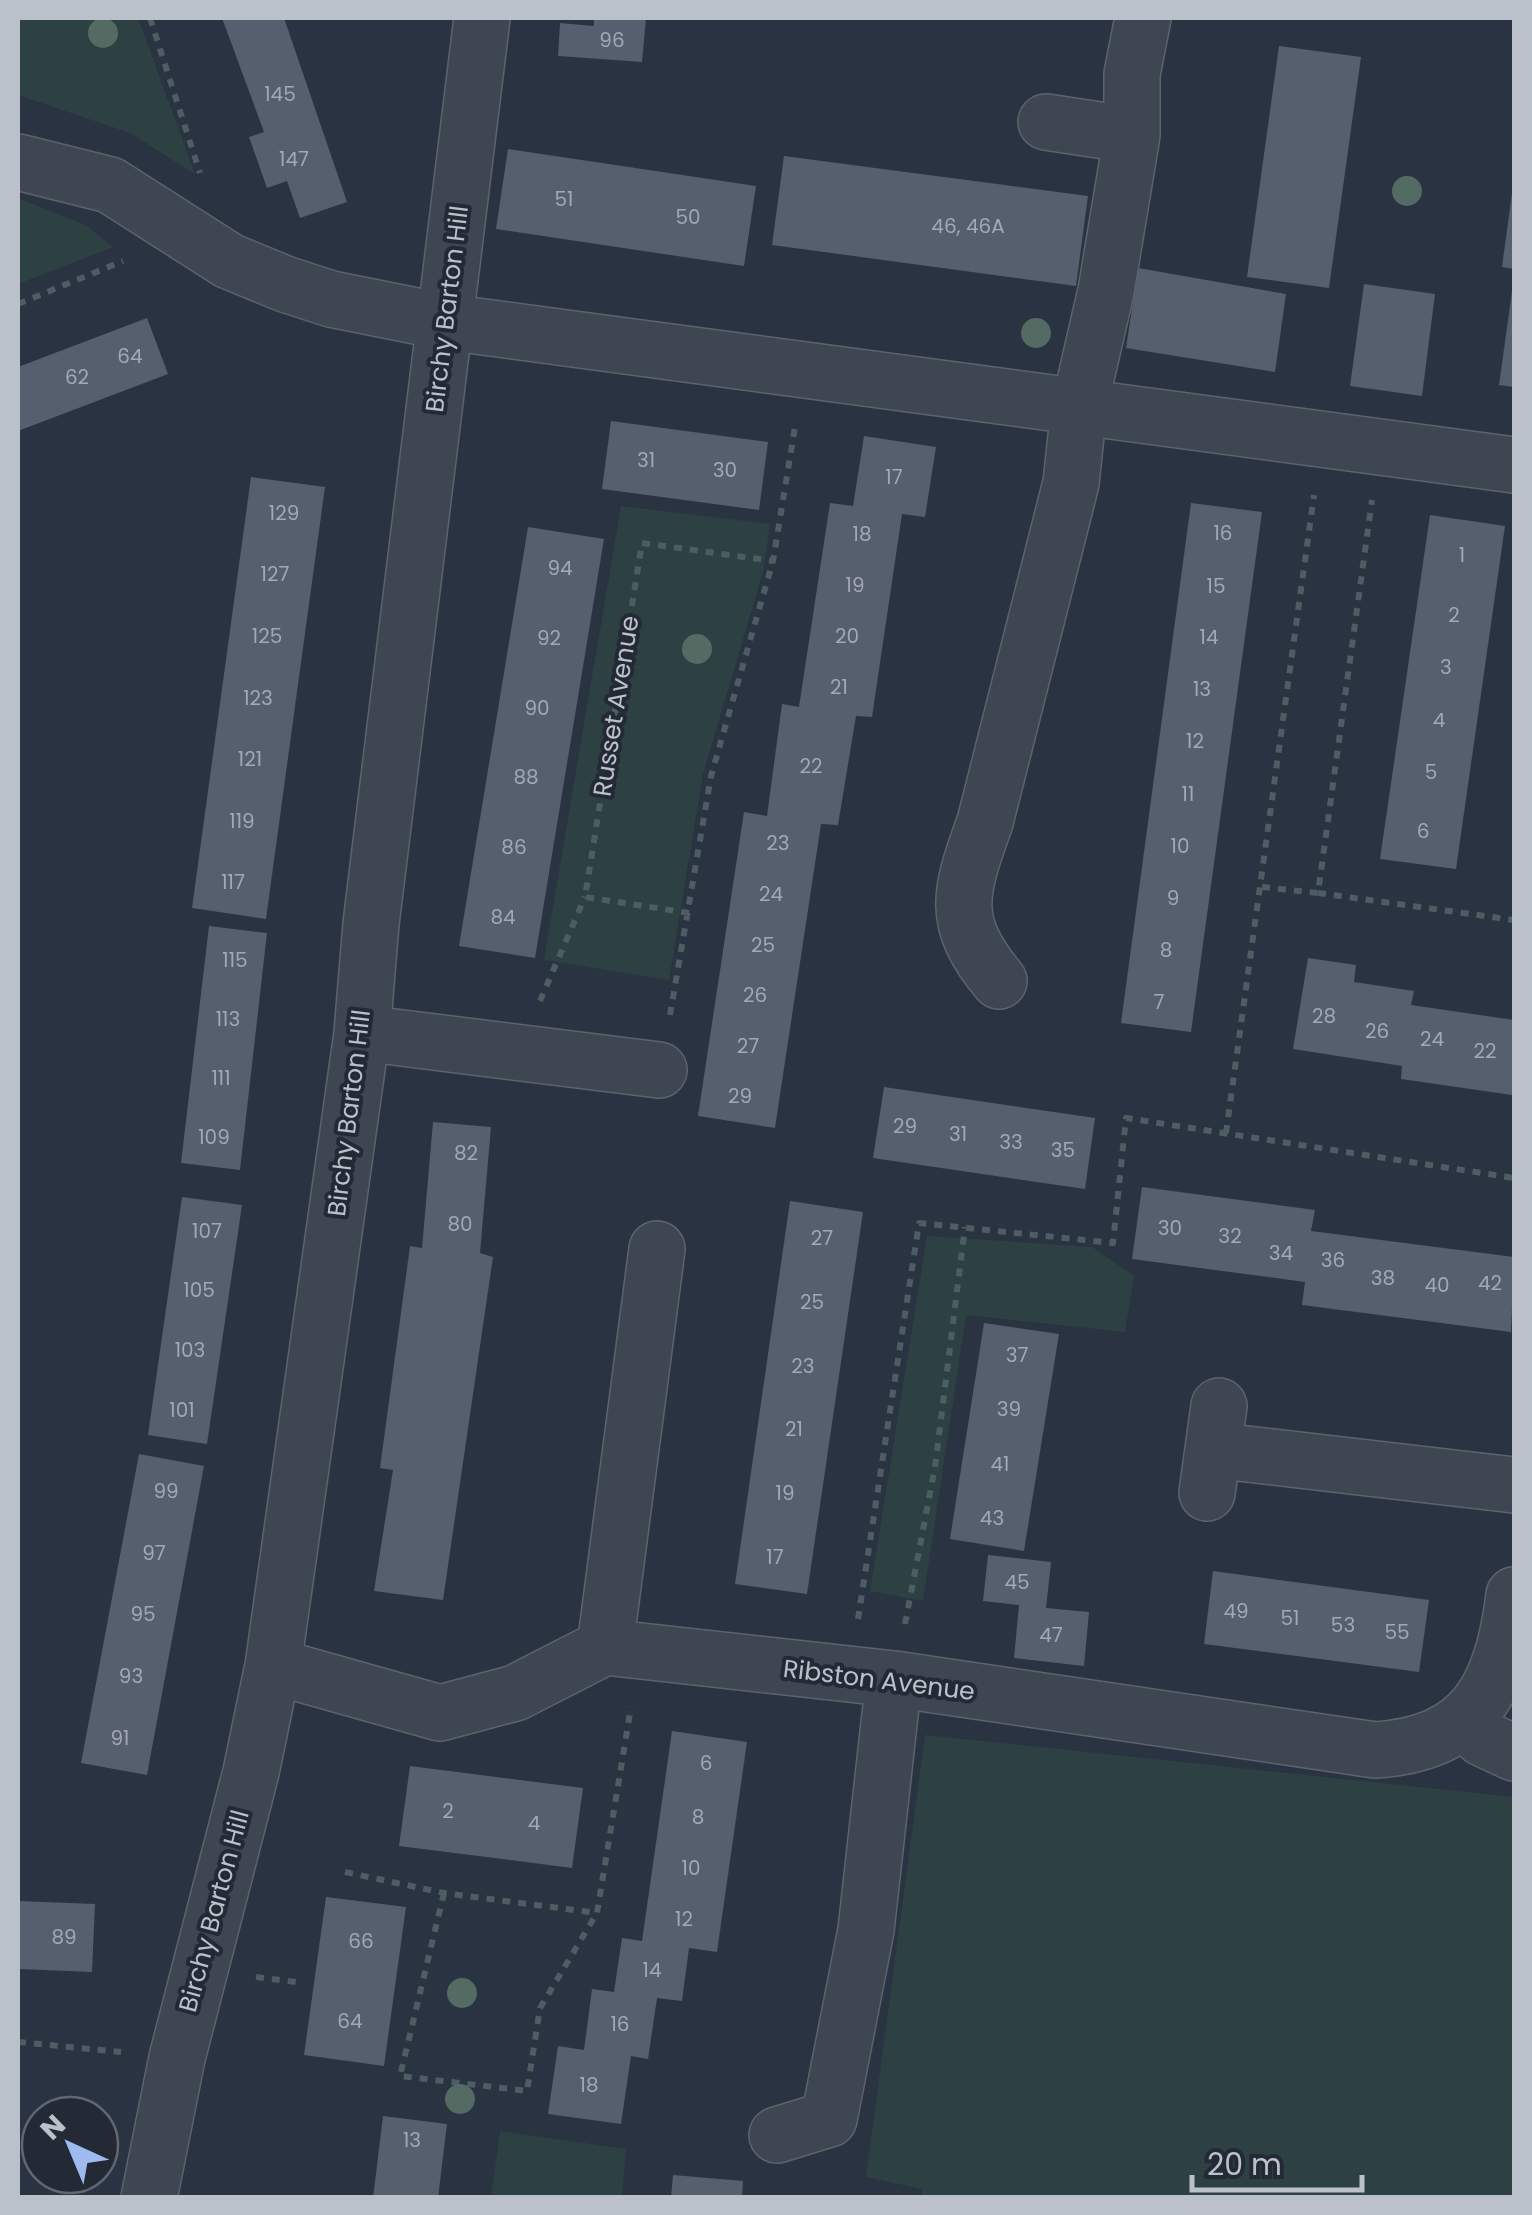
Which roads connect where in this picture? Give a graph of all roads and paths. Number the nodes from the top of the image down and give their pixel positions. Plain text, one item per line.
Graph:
1 (150, 18) edge
2 (482, 18) edge
3 (1143, 18) edge
4 (1046, 122) dead end
5 (1132, 135) junction
6 (18, 162) edge
7 (208, 247) junction
8 (18, 304) edge
9 (446, 322) junction
10 (802, 370) junction
11 (1079, 408) junction
12 (1322, 437) junction
13 (1379, 444) junction
14 (1514, 465) edge
15 (774, 560) junction
16 (1262, 888) junction
17 (1318, 893) junction
18 (585, 896) junction
19 (689, 913) junction
20 (1514, 920) edge
21 (1000, 981) dead end
22 (362, 1034) junction
23 (519, 1054) junction
24 (660, 1070) joint
25 (1226, 1133) junction
26 (1514, 1178) edge
27 (965, 1226) junction
28 (657, 1250) dead end
29 (1213, 1449) dead end
30 (1514, 1486) edge
31 (1514, 1595) edge
32 (605, 1647) junction
33 (273, 1666) junction
34 (872, 1677) junction
35 (632, 1702) dead end
36 (1475, 1710) junction
37 (1514, 1753) edge
38 (344, 1872) dead end
39 (444, 1893) junction
40 (597, 1913) junction
41 (250, 1976) dead end
42 (296, 1982) dead end
43 (18, 2042) edge
44 (177, 2058) junction
45 (777, 2135) dead end
46 (149, 2198) edge

1 - 7 path
2 - 9 street, Birchy Barton Hill
3 - 5 street
4 - 5 street
5 - 11 street
6 - 7 street
7 - 8 path
7 - 9 street
9 - 10 street
9 - 22 street, Birchy Barton Hill
10 - 11 street
10 - 15 path
11 - 12 street
11 - 21 street
12 - 13 street
12 - 16 path
13 - 14 street
13 - 17 path
15 - 18 path, Russet Avenue
15 - 19 path
16 - 17 path
16 - 25 path
17 - 20 path
18 - 19 path
18 - 23 path
19 - 24 path
22 - 23 street
22 - 33 street, Birchy Barton Hill
23 - 24 street
25 - 26 path
25 - 27 path
27 - 34 path
27 - 34 path
28 - 32 street
29 - 30 street
31 - 36 street
32 - 33 street
32 - 34 street, Ribston Avenue
33 - 44 street, Birchy Barton Hill
34 - 36 street, Ribston Avenue
34 - 45 street
35 - 40 path
36 - 37 street
38 - 39 path
39 - 40 path
39 - 40 path
41 - 42 path
43 - 44 path
44 - 46 street, Birchy Barton Hill

